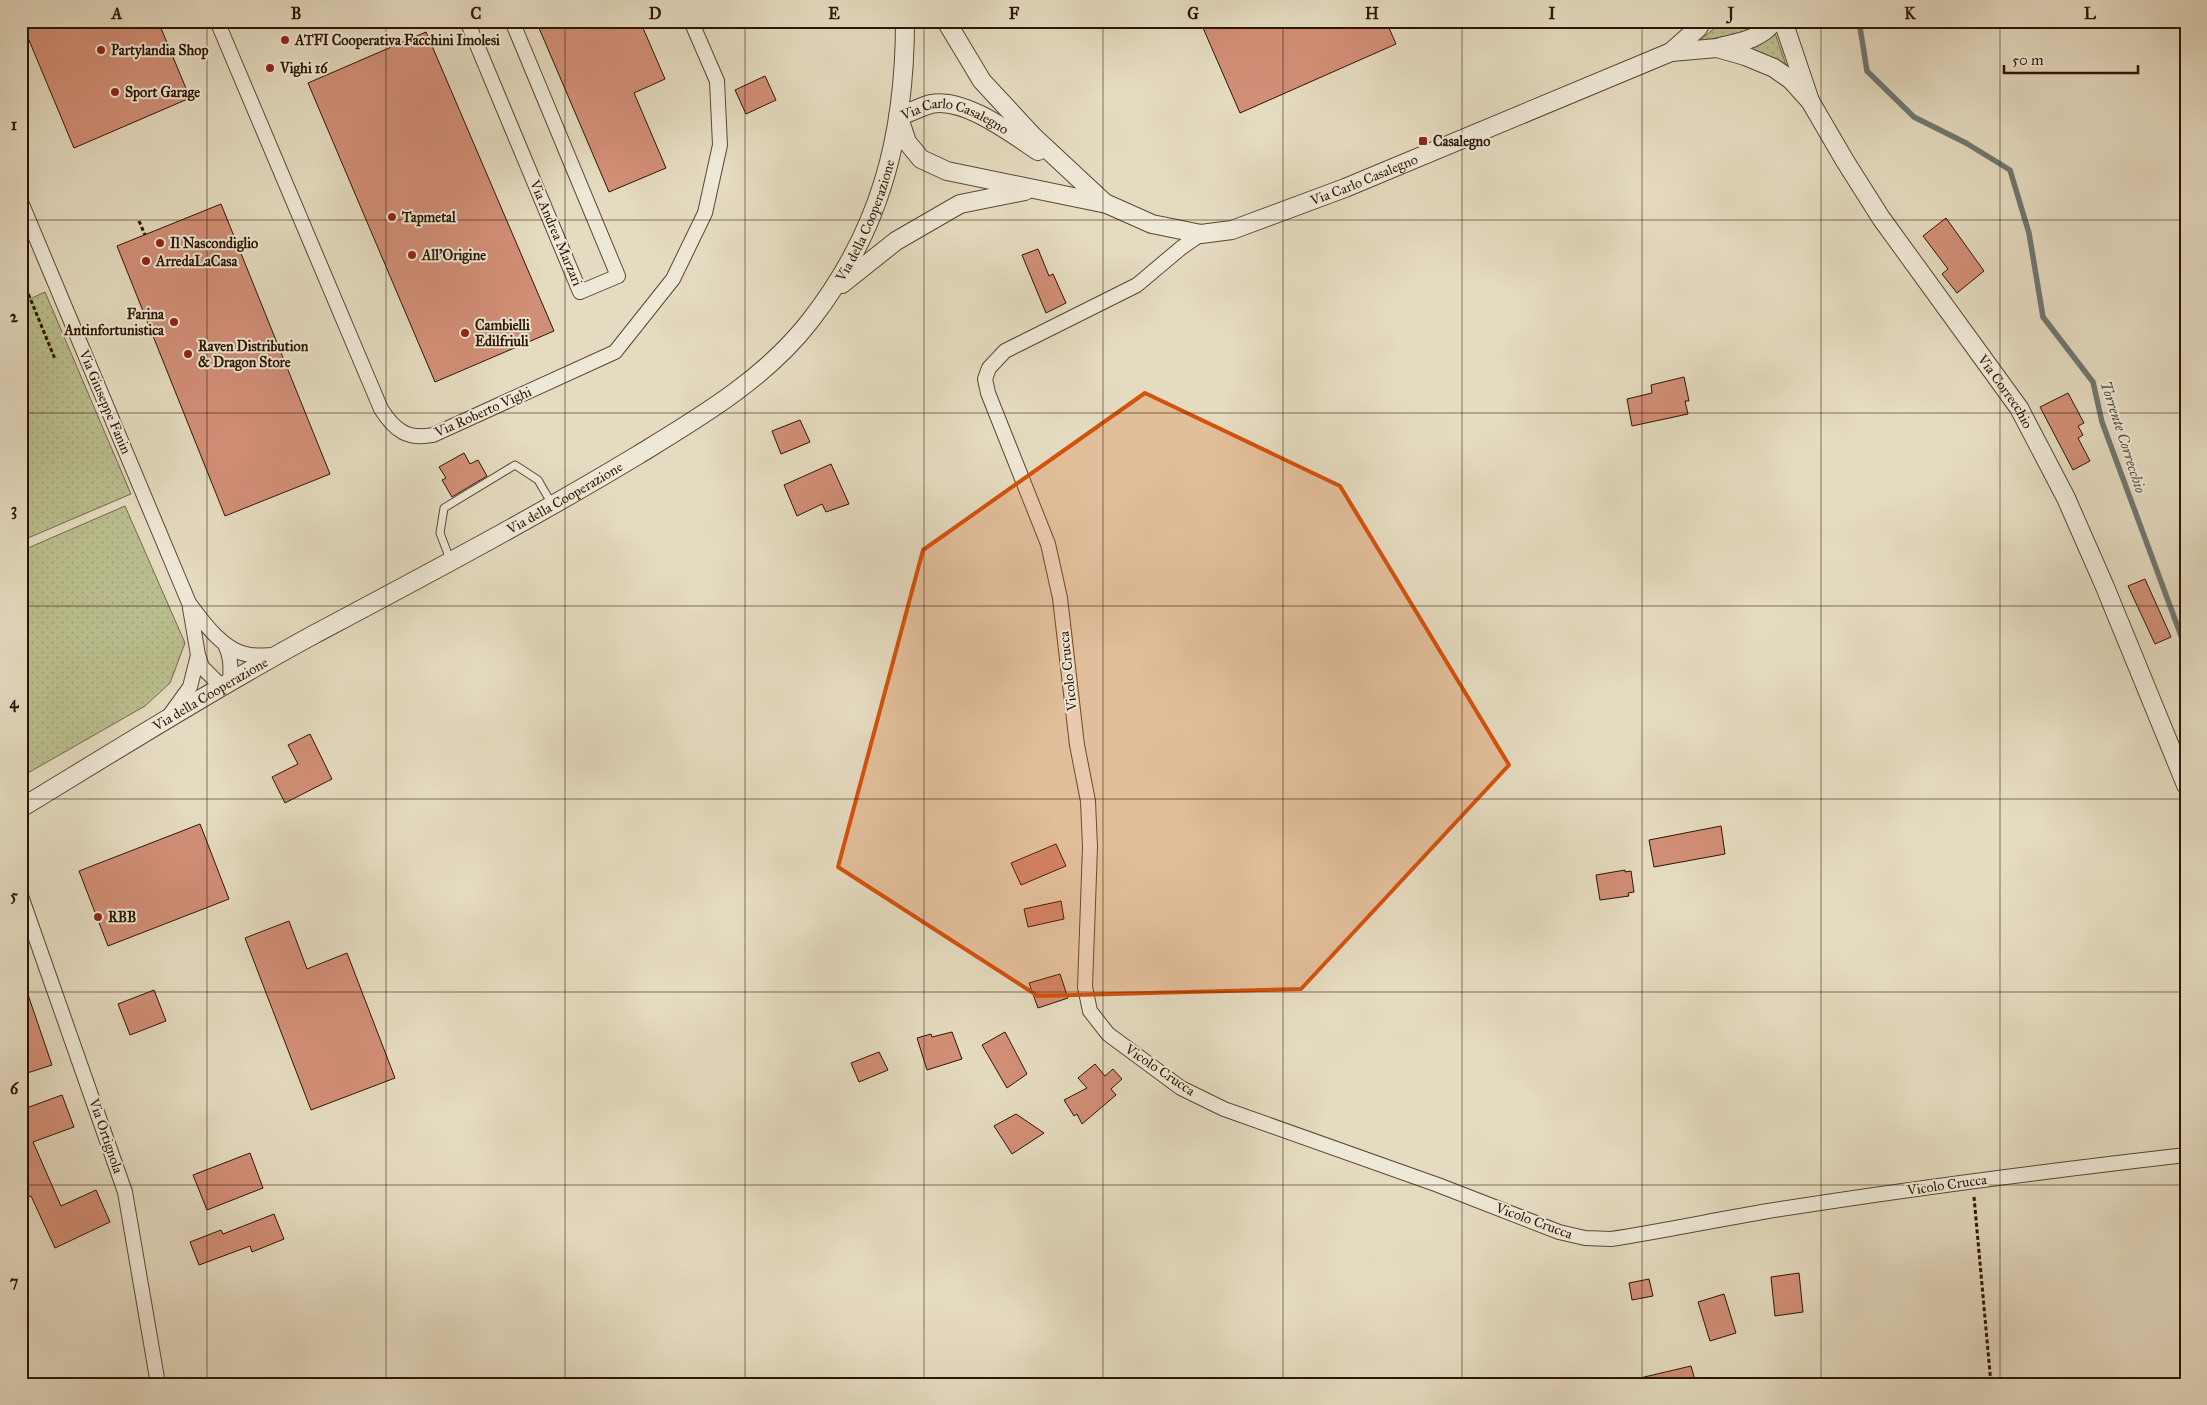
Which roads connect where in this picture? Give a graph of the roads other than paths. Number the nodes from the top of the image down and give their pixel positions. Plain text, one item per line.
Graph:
1 (217, 21) edge
2 (467, 21) edge
3 (512, 21) edge
4 (691, 21) edge
5 (905, 21) edge
6 (946, 21) edge
7 (1774, 21) edge
8 (1783, 21) edge
9 (1702, 23) edge
10 (1717, 48) junction
11 (1671, 52) junction
12 (1810, 101) junction
13 (898, 117) junction
14 (1072, 173) junction
15 (1030, 190) junction
16 (21, 202) edge
17 (1107, 204) junction
18 (1201, 234) junction
19 (833, 290) junction
20 (552, 505) junction
21 (450, 562) junction
22 (190, 603) junction
23 (224, 643) junction
24 (198, 655) junction
25 (277, 655) junction
26 (226, 684) junction
27 (168, 718) junction
28 (2186, 785) edge
29 (21, 808) edge
30 (21, 896) edge
31 (2186, 1155) edge
32 (158, 1384) edge

1 - 4 street, Via Roberto Vighi
2 - 3 street, Via Andrea Marzari
5 - 13 street, Via della Cooperazione
6 - 14 street, Via Carlo Casalegno
7 - 10 street, Via Carlo Casalegno
8 - 12 street, Via Correcchio
9 - 11 street, Via Carlo Casalegno
10 - 11 street, Via Carlo Casalegno
10 - 12 street, Via Carlo Casalegno
11 - 18 street, Via Carlo Casalegno
12 - 28 street, Via Correcchio
13 - 14 street, Via Carlo Casalegno
13 - 15 street, Via Carlo Casalegno
13 - 19 street, Via della Cooperazione
14 - 17 street, Via Carlo Casalegno
15 - 17 street, Via Carlo Casalegno
15 - 19 street, Via Carlo Casalegno
16 - 22 street, Via Giuseppe Fanin
17 - 18 street, Via Carlo Casalegno
18 - 31 street, Vicolo Crucca
19 - 20 street, Via della Cooperazione
20 - 21 street, Via della Cooperazione
20 - 21 lane
21 - 25 street, Via della Cooperazione
22 - 23 street, Via Giuseppe Fanin
22 - 24 street, Via Giuseppe Fanin
23 - 25 street, Via Giuseppe Fanin
23 - 26 street, Via Giuseppe Fanin
24 - 26 street, Via Giuseppe Fanin
24 - 27 street, Via Giuseppe Fanin
25 - 26 street, Via della Cooperazione
26 - 27 street, Via della Cooperazione
27 - 29 street, Via della Cooperazione
30 - 32 street, Via Ortignola

